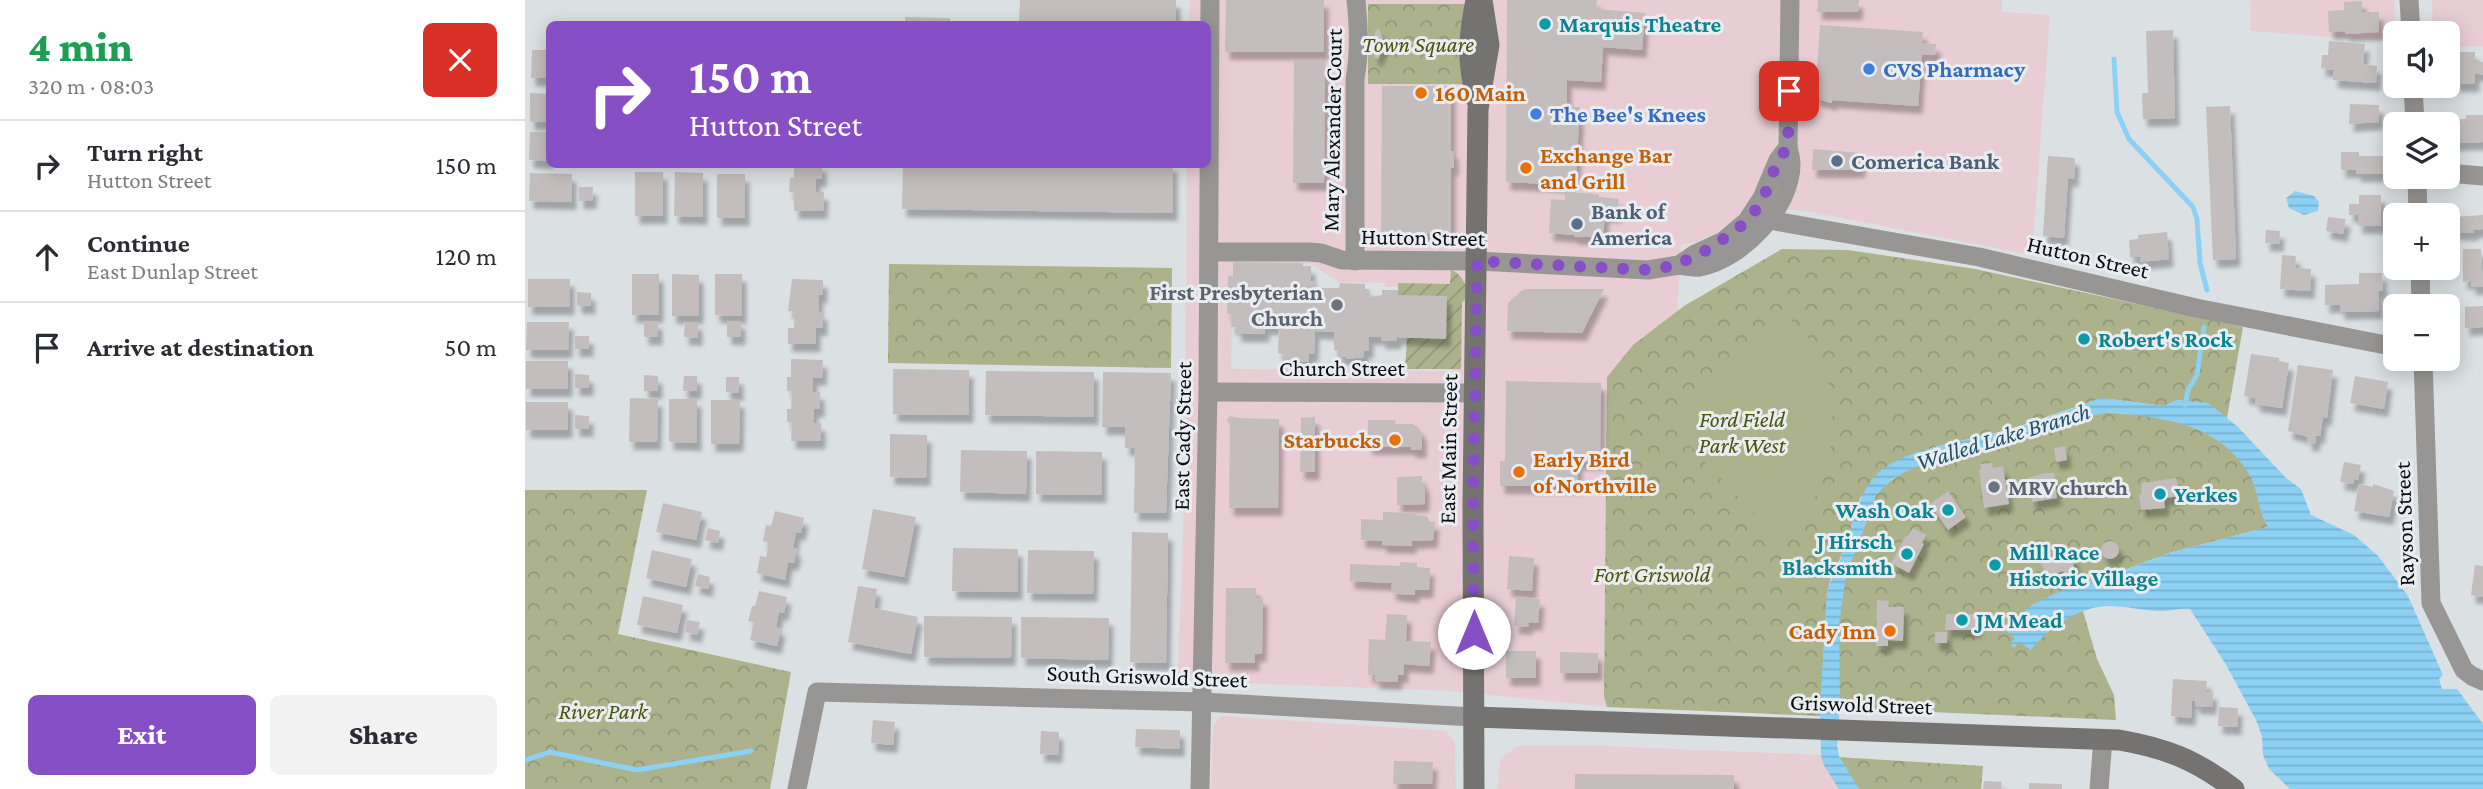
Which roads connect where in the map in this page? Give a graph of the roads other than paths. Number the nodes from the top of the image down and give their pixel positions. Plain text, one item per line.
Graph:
1 (1210, 0) edge
2 (1356, 0) edge
3 (1476, 0) edge
4 (1482, 0) edge
5 (1790, 0) edge
6 (2409, 0) edge
7 (1210, 21) edge
8 (2410, 21) edge
9 (1479, 109) junction
10 (1210, 168) edge
11 (2460, 174) edge
12 (2483, 176) edge
13 (1761, 216) junction
14 (1210, 251) junction
15 (1355, 261) junction
16 (1477, 261) junction
17 (2383, 344) edge
18 (2423, 371) edge
19 (1208, 392) junction
20 (1475, 393) junction
21 (2477, 679) edge
22 (1202, 702) junction
23 (1474, 717) junction
24 (2103, 739) junction
25 (797, 789) edge
26 (1200, 789) edge
27 (1474, 789) edge
28 (2099, 789) edge
29 (2234, 789) edge

1 - 7 street, East Cady Street
2 - 15 street, Mary Alexander Court
3 - 9 street, East Main Street
4 - 9 street, East Main Street
5 - 13 street
6 - 8 street
9 - 16 street, East Main Street
10 - 14 street, East Cady Street
11 - 12 street
13 - 16 street, Hutton Street
13 - 17 street, Hutton Street
14 - 15 street, Hutton Street
14 - 19 street, East Cady Street
15 - 16 street, Hutton Street
16 - 20 street, East Main Street
18 - 21 street, Rayson Street
19 - 20 street, Church Street
19 - 22 street, East Cady Street
20 - 23 street, East Main Street
22 - 23 street, South Griswold Street
22 - 25 street, South Griswold Street
22 - 26 street, East Cady Street
23 - 24 street, Griswold Street
23 - 27 street, East Main Street
24 - 28 street
24 - 29 street, Griswold Street

